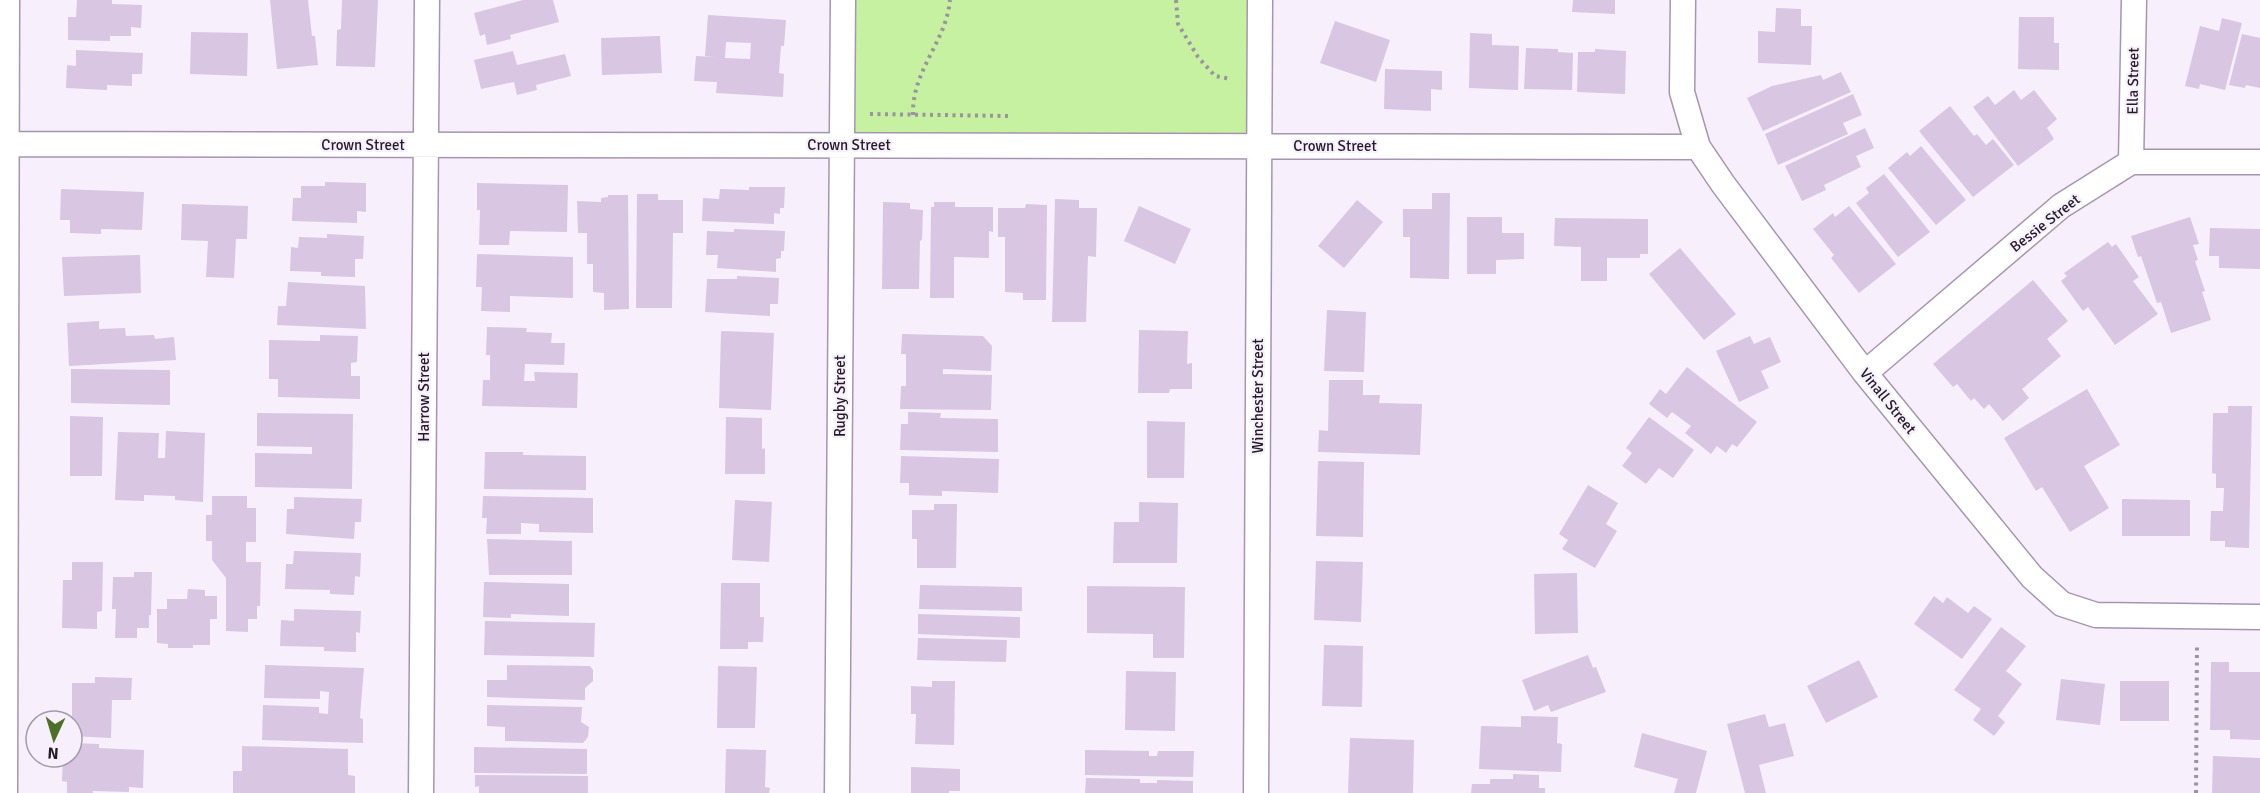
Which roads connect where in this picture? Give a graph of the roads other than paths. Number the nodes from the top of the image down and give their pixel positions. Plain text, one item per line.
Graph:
1 (7, 0) edge
2 (427, 0) edge
3 (843, 0) edge
4 (1260, 0) edge
5 (1683, 0) edge
6 (2134, 0) edge
7 (3, 144) edge
8 (426, 145) junction
9 (842, 145) junction
10 (1259, 146) junction
11 (1698, 147) junction
12 (2131, 162) junction
13 (2260, 162) edge
14 (1864, 373) junction
15 (2260, 617) edge
16 (5, 793) edge
17 (421, 793) edge
18 (837, 793) edge
19 (1256, 793) edge

1 - 7 street
2 - 8 street, Harrow Street
3 - 9 street, Rugby Street
4 - 10 street, Winchester Street
5 - 11 street, Vinall Street
6 - 12 street, Ella Street
7 - 8 street, Crown Street
7 - 16 street
8 - 9 street, Crown Street
8 - 17 street, Harrow Street
9 - 10 street, Crown Street
9 - 18 street, Rugby Street
10 - 11 street, Crown Street
10 - 19 street, Winchester Street
11 - 14 street, Vinall Street
12 - 13 street
12 - 14 street, Bessie Street
14 - 15 street, Vinall Street

